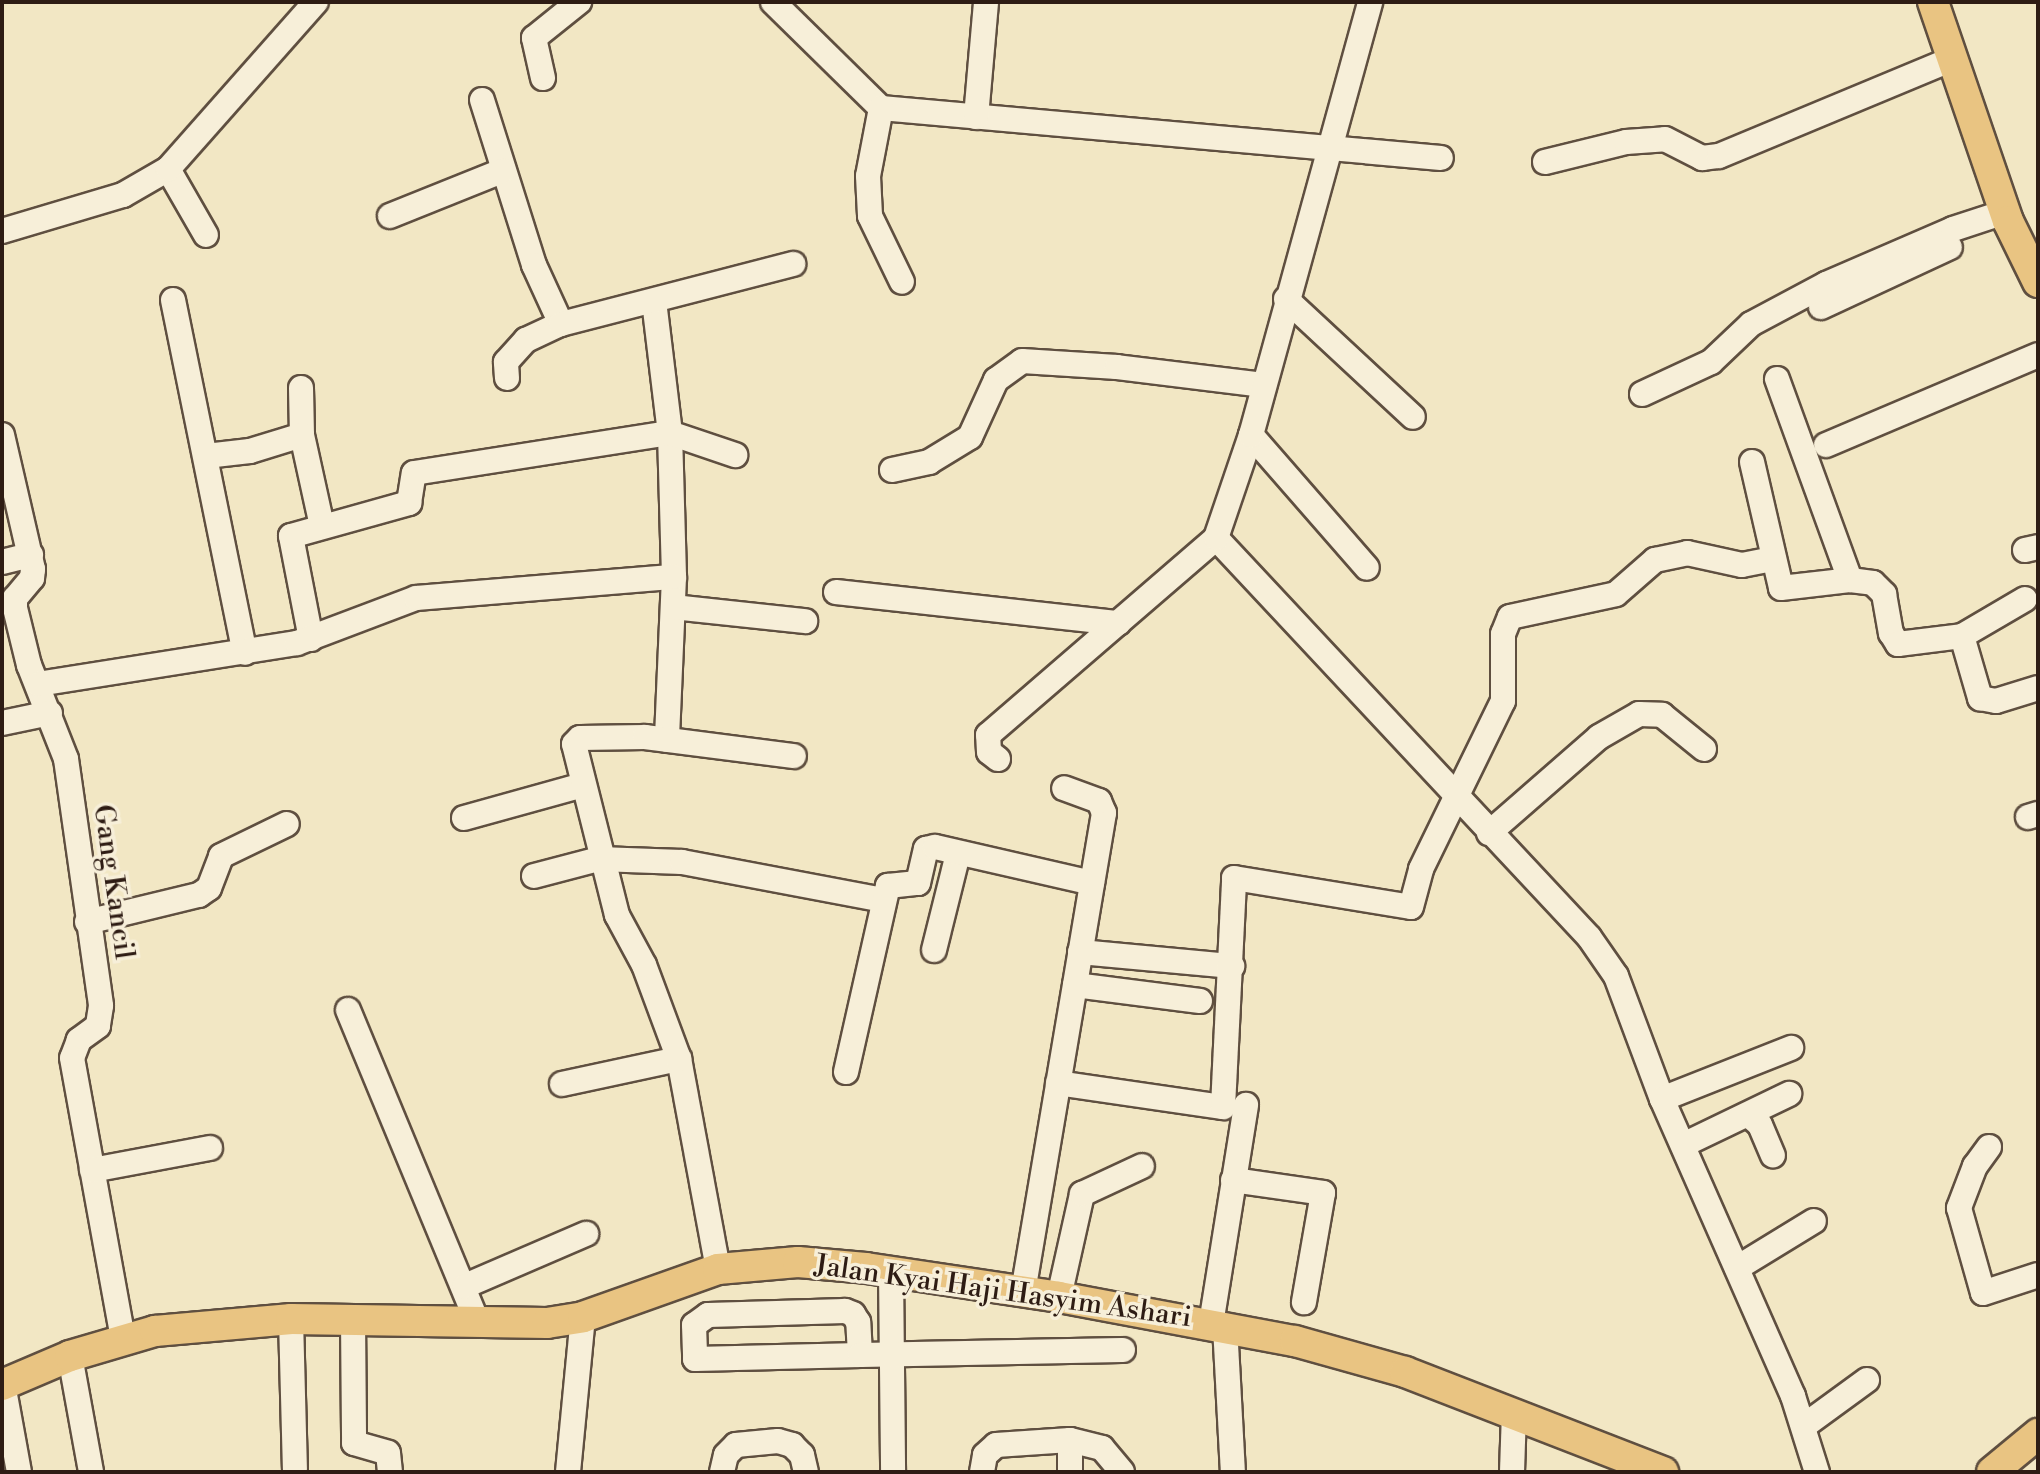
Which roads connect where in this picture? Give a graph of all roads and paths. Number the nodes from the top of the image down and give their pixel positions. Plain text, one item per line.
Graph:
1 (316, 2) edge
2 (579, 2) edge
3 (773, 2) edge
4 (986, 2) edge
5 (1370, 2) edge
6 (1933, 2) edge
7 (1950, 60) junction
8 (543, 78) dead end
9 (482, 100) dead end
10 (881, 107) junction
11 (976, 117) junction
12 (1332, 145) junction
13 (1441, 158) dead end
14 (1545, 162) dead end
15 (168, 169) junction
16 (502, 171) junction
17 (390, 216) dead end
18 (2006, 216) junction
19 (2, 231) edge
20 (206, 235) dead end
21 (793, 264) dead end
22 (902, 282) dead end
23 (2038, 282) edge
24 (1286, 299) junction
25 (173, 300) dead end
26 (654, 301) junction
27 (1821, 307) dead end
28 (561, 324) junction
29 (2038, 355) edge
30 (508, 378) dead end
31 (1264, 385) junction
32 (1780, 386) dead end
33 (301, 388) dead end
34 (1642, 394) dead end
35 (1413, 417) dead end
36 (670, 433) junction
37 (2, 435) edge
38 (302, 435) junction
39 (1251, 435) junction
40 (1826, 445) dead end
41 (735, 455) dead end
42 (206, 456) junction
43 (1752, 462) dead end
44 (892, 470) dead end
45 (321, 526) junction
46 (1216, 538) junction
47 (31, 555) junction
48 (1772, 559) junction
49 (2, 562) edge
50 (1367, 568) dead end
51 (674, 577) junction
52 (1850, 580) junction
53 (836, 592) dead end
54 (2025, 599) dead end
55 (673, 607) junction
56 (806, 621) dead end
57 (1118, 623) junction
58 (1962, 636) junction
59 (311, 639) junction
60 (245, 653) junction
61 (38, 684) junction
62 (2038, 688) edge
63 (50, 713) junction
64 (2, 723) edge
65 (667, 740) junction
66 (1704, 749) dead end
67 (794, 757) dead end
68 (998, 759) dead end
69 (583, 785) junction
70 (1064, 788) dead end
71 (1454, 797) junction
72 (464, 818) dead end
73 (287, 824) dead end
74 (1489, 833) junction
75 (958, 854) junction
76 (599, 859) junction
77 (534, 876) dead end
78 (1092, 883) junction
79 (883, 900) junction
80 (87, 922) junction
81 (934, 950) dead end
82 (1080, 952) junction
83 (1232, 966) junction
84 (1075, 985) junction
85 (1200, 1001) dead end
86 (348, 1010) dead end
87 (1791, 1048) dead end
88 (679, 1059) junction
89 (846, 1072) dead end
90 (1058, 1083) junction
91 (562, 1084) dead end
92 (1789, 1094) dead end
93 (1662, 1099) junction
94 (1246, 1105) dead end
95 (1750, 1116) junction
96 (1683, 1145) junction
97 (1989, 1147) dead end
98 (210, 1148) dead end
99 (1773, 1155) dead end
100 (1142, 1166) dead end
101 (92, 1170) junction
102 (1233, 1181) junction
103 (1814, 1222) dead end
104 (586, 1234) dead end
105 (1737, 1268) junction
106 (718, 1269) junction
107 (891, 1271) junction
108 (2038, 1275) edge
109 (465, 1286) junction
110 (1023, 1292) junction
111 (1059, 1297) junction
112 (1304, 1302) dead end
113 (583, 1317) junction
114 (291, 1318) junction
115 (353, 1319) junction
116 (478, 1324) junction
117 (1218, 1325) junction
118 (123, 1338) junction
119 (1123, 1350) dead end
120 (860, 1355) junction
121 (892, 1355) junction
122 (70, 1356) junction
123 (1867, 1380) dead end
124 (3, 1385) edge
125 (1514, 1413) junction
126 (1804, 1426) junction
127 (2038, 1434) edge
128 (1070, 1440) junction
129 (295, 1469) dead end
130 (19, 1472) edge
131 (91, 1472) edge
132 (390, 1472) edge
133 (568, 1472) edge
134 (722, 1472) edge
135 (806, 1472) edge
136 (893, 1472) edge
137 (982, 1472) edge
138 (1070, 1472) edge
139 (1122, 1472) edge
140 (1233, 1472) edge
141 (1512, 1472) edge
142 (1663, 1472) edge
143 (1817, 1472) edge
144 (1992, 1472) edge

1 - 15 street
2 - 8 street
3 - 10 street
4 - 11 street
5 - 12 street
6 - 7 main road
7 - 14 street
7 - 18 main road
9 - 16 street
10 - 11 street
10 - 22 street
11 - 12 street
12 - 13 street
12 - 24 street
15 - 19 street
15 - 20 street
16 - 17 street
16 - 28 street
18 - 23 main road
18 - 27 street
18 - 34 street
21 - 26 street
24 - 31 street
24 - 35 street
25 - 42 street
26 - 28 street
26 - 36 street
28 - 30 street
29 - 40 street
31 - 39 street
31 - 44 street
32 - 52 street
33 - 38 street
36 - 41 street
36 - 45 street
36 - 51 street
37 - 47 street, Gang Kancil
38 - 42 street
38 - 45 street
39 - 46 street
39 - 50 street
42 - 60 street
43 - 48 street
45 - 59 street
46 - 57 street
46 - 71 street
47 - 49 street
47 - 61 street, Gang Kancil
48 - 52 street
48 - 71 street
51 - 55 street
51 - 59 street
52 - 58 street
53 - 57 street
54 - 58 street
55 - 56 street
55 - 65 street
57 - 68 street
58 - 62 street
59 - 60 street
60 - 61 street
61 - 63 street, Gang Kancil
63 - 64 street
63 - 80 street, Gang Kancil
65 - 67 street
65 - 69 street
66 - 74 street
69 - 72 street
69 - 76 street
70 - 78 street
71 - 74 street
71 - 83 street
73 - 80 street
74 - 93 street
75 - 78 street
75 - 79 street
75 - 81 street
76 - 77 street
76 - 79 street
76 - 88 street
78 - 82 street
79 - 89 street
80 - 101 street, Gang Kancil
82 - 83 street
82 - 84 street
83 - 90 street
84 - 85 street
84 - 90 street
86 - 109 street
87 - 93 street
88 - 91 street
88 - 106 street
90 - 110 street
92 - 95 street
93 - 96 street
94 - 102 street
95 - 96 street
95 - 99 street
96 - 105 street
97 - 108 street
98 - 101 street
100 - 111 street
101 - 118 street, Gang Kancil
102 - 112 street
102 - 117 street
103 - 105 street
104 - 109 street
105 - 126 street
106 - 107 main road, Jalan Kyai Haji Hasyim Ashari
106 - 113 main road, Jalan Kyai Haji Hasyim Ashari
107 - 110 main road, Jalan Kyai Haji Hasyim Ashari
107 - 121 street
109 - 116 street
110 - 111 main road, Jalan Kyai Haji Hasyim Ashari
111 - 117 main road, Jalan Kyai Haji Hasyim Ashari
113 - 116 main road, Jalan Kyai Haji Hasyim Ashari
113 - 133 street
114 - 115 main road, Jalan Kyai Haji Hasyim Ashari
114 - 118 main road, Jalan Kyai Haji Hasyim Ashari
114 - 129 street
115 - 116 main road, Jalan Kyai Haji Hasyim Ashari
115 - 132 street
117 - 125 main road, Jalan Kyai Haji Hasyim Ashari
117 - 140 street
118 - 122 main road, Jalan Kyai Haji Hasyim Ashari
119 - 121 street
120 - 120 street
120 - 121 street
121 - 136 street
122 - 124 main road, Jalan Kyai Haji Hasyim Ashari
122 - 131 street
123 - 126 street
124 - 130 street
125 - 141 street
125 - 142 main road, Jalan Kyai Haji Hasyim Ashari
126 - 143 street
127 - 144 main road
128 - 137 street
128 - 138 street
128 - 139 street
134 - 135 street

